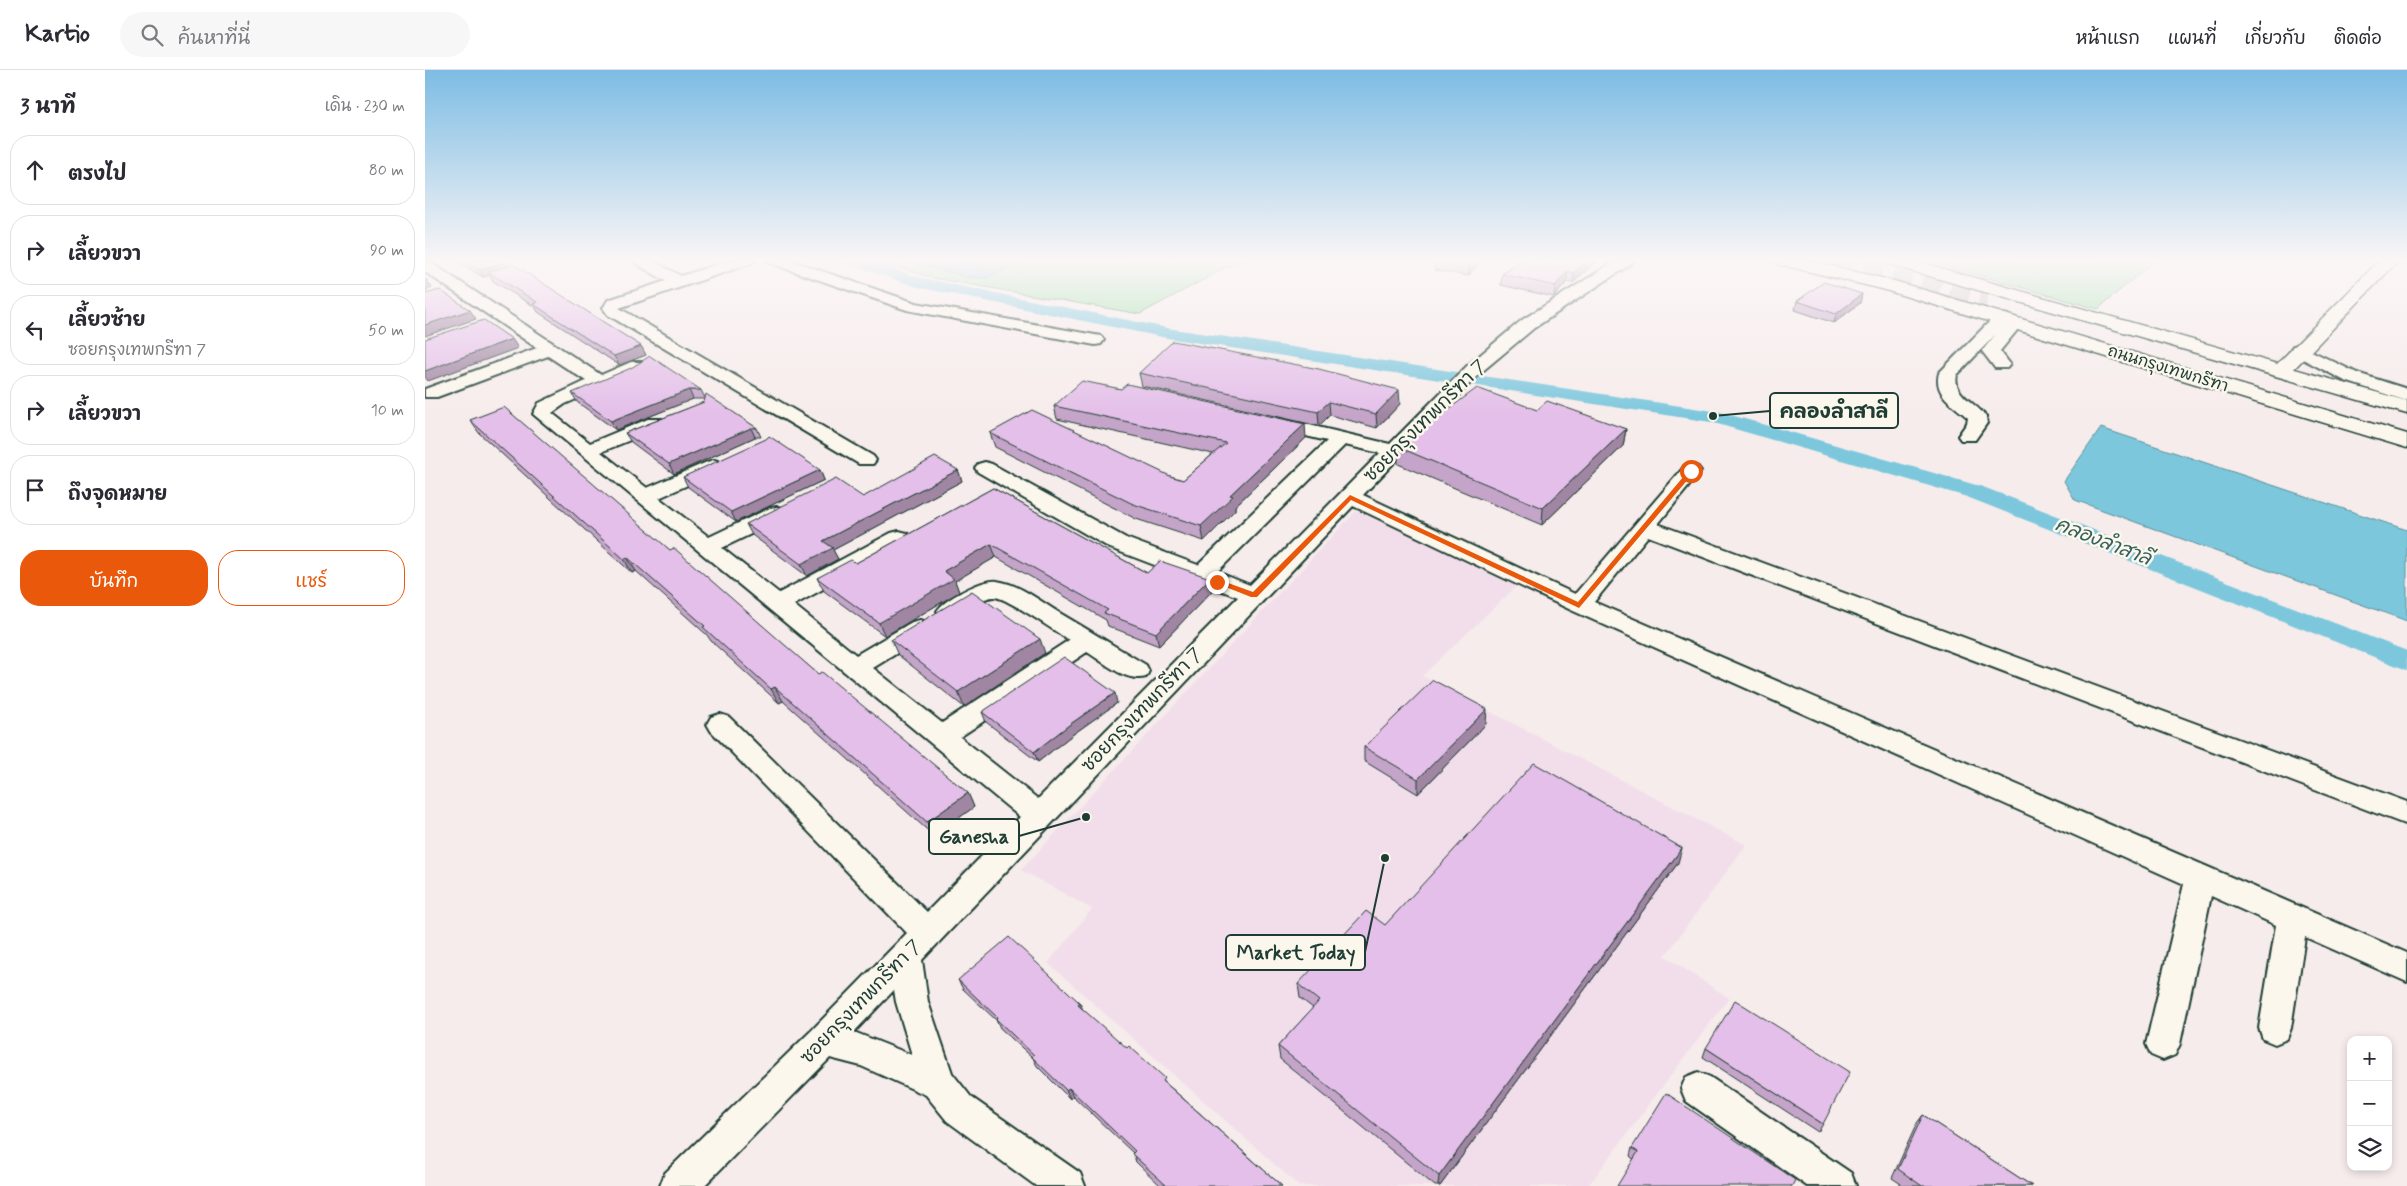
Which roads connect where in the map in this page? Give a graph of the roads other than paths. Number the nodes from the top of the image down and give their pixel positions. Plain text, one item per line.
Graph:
1 (496, 312) edge
2 (614, 312) edge
3 (941, 312) edge
4 (1546, 312) edge
5 (2001, 312) tunnel mouth
6 (2029, 312) edge
7 (2033, 312) edge
8 (2040, 312) edge
9 (2337, 312) edge
10 (503, 317) junction
11 (2009, 321) junction
12 (485, 323) edge
13 (1095, 340) dead end
14 (550, 349) junction
15 (2299, 350) junction
16 (645, 363) edge
17 (2001, 364) dead end
18 (2281, 371) junction
19 (598, 381) junction
20 (431, 393) dead end
21 (2407, 395) edge
22 (2407, 408) edge
23 (675, 415) edge
24 (2407, 417) edge
25 (1255, 418) edge
26 (2407, 429) edge
27 (1967, 436) dead end
28 (1341, 438) junction
29 (2407, 442) edge
30 (587, 450) junction
31 (1395, 451) junction
32 (730, 458) edge
33 (866, 460) dead end
34 (985, 468) dead end
35 (1691, 471) dead end
36 (645, 497) junction
37 (1350, 497) junction
38 (791, 506) edge
39 (1645, 527) junction
40 (899, 538) edge
41 (706, 547) junction
42 (1200, 576) junction
43 (1254, 595) junction
44 (777, 604) junction
45 (1579, 606) junction
46 (1087, 640) junction
47 (855, 667) junction
48 (1137, 671) dead end
49 (721, 724) dead end
50 (941, 737) junction
51 (2407, 814) edge
52 (1039, 816) junction
53 (2200, 879) junction
54 (2292, 919) junction
55 (928, 932) junction
56 (906, 956) junction
57 (2407, 968) edge
58 (2275, 1028) dead end
59 (824, 1041) junction
60 (2163, 1044) dead end
61 (938, 1083) junction
62 (1698, 1089) dead end
63 (678, 1186) edge
64 (1067, 1186) edge
65 (1839, 1186) edge

1 - 10 street
2 - 33 street
3 - 13 street
4 - 31 street, ซอยกรุงเทพกรีฑา 7
5 - 11 main road, ถนนกรุงเทพกรีฑา
6 - 26 main road, ถนนกรุงเทพกรีฑา
7 - 24 main road, ถนนกรุงเทพกรีฑา
8 - 18 main road, ถนนกรุงเทพกรีฑา
9 - 15 main road
10 - 12 street
10 - 14 street
11 - 17 street
11 - 27 street
11 - 29 main road, ถนนกรุงเทพกรีฑา
14 - 19 street
14 - 20 street
15 - 18 main road
15 - 21 street
16 - 19 street
18 - 22 main road, ถนนกรุงเทพกรีฑา
19 - 30 street
23 - 30 street
25 - 28 street
28 - 31 street
28 - 42 street
30 - 36 street
31 - 37 street, ซอยกรุงเทพกรีฑา 7
32 - 36 street
34 - 42 street
35 - 39 street
36 - 41 street
37 - 43 street, ซอยกรุงเทพกรีฑา 7
37 - 45 street
38 - 41 street
39 - 45 street
39 - 51 street
40 - 44 street
41 - 44 street
42 - 43 street
43 - 52 street, ซอยกรุงเทพกรีฑา 7
44 - 47 street
45 - 53 street
46 - 47 street
46 - 48 street
46 - 50 street
47 - 50 street
49 - 55 street
50 - 52 street
52 - 55 street, ซอยกรุงเทพกรีฑา 7
53 - 54 street
53 - 60 street
54 - 57 street
54 - 58 street
55 - 56 street, ซอยกรุงเทพกรีฑา 7
56 - 59 street, ซอยกรุงเทพกรีฑา 7
56 - 61 street
59 - 61 street
59 - 63 street, ซอยกรุงเทพกรีฑา 7
61 - 64 street
62 - 65 street

